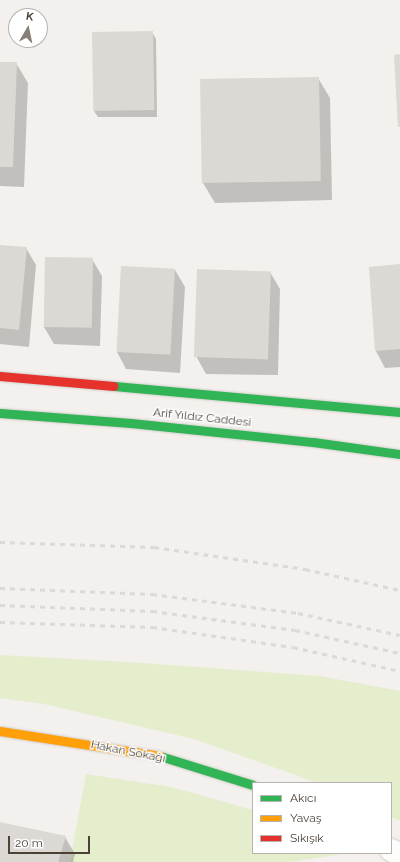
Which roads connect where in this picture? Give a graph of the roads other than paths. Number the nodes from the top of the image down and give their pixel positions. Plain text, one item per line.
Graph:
1 (0, 376) edge
2 (400, 412) edge
3 (0, 413) edge
4 (400, 454) edge
5 (0, 731) edge
6 (252, 785) edge

1 - 2 main road, Arif Yıldız Caddesi
3 - 4 main road, Arif Yıldız Caddesi
5 - 6 main road, Hakan Sokağı

